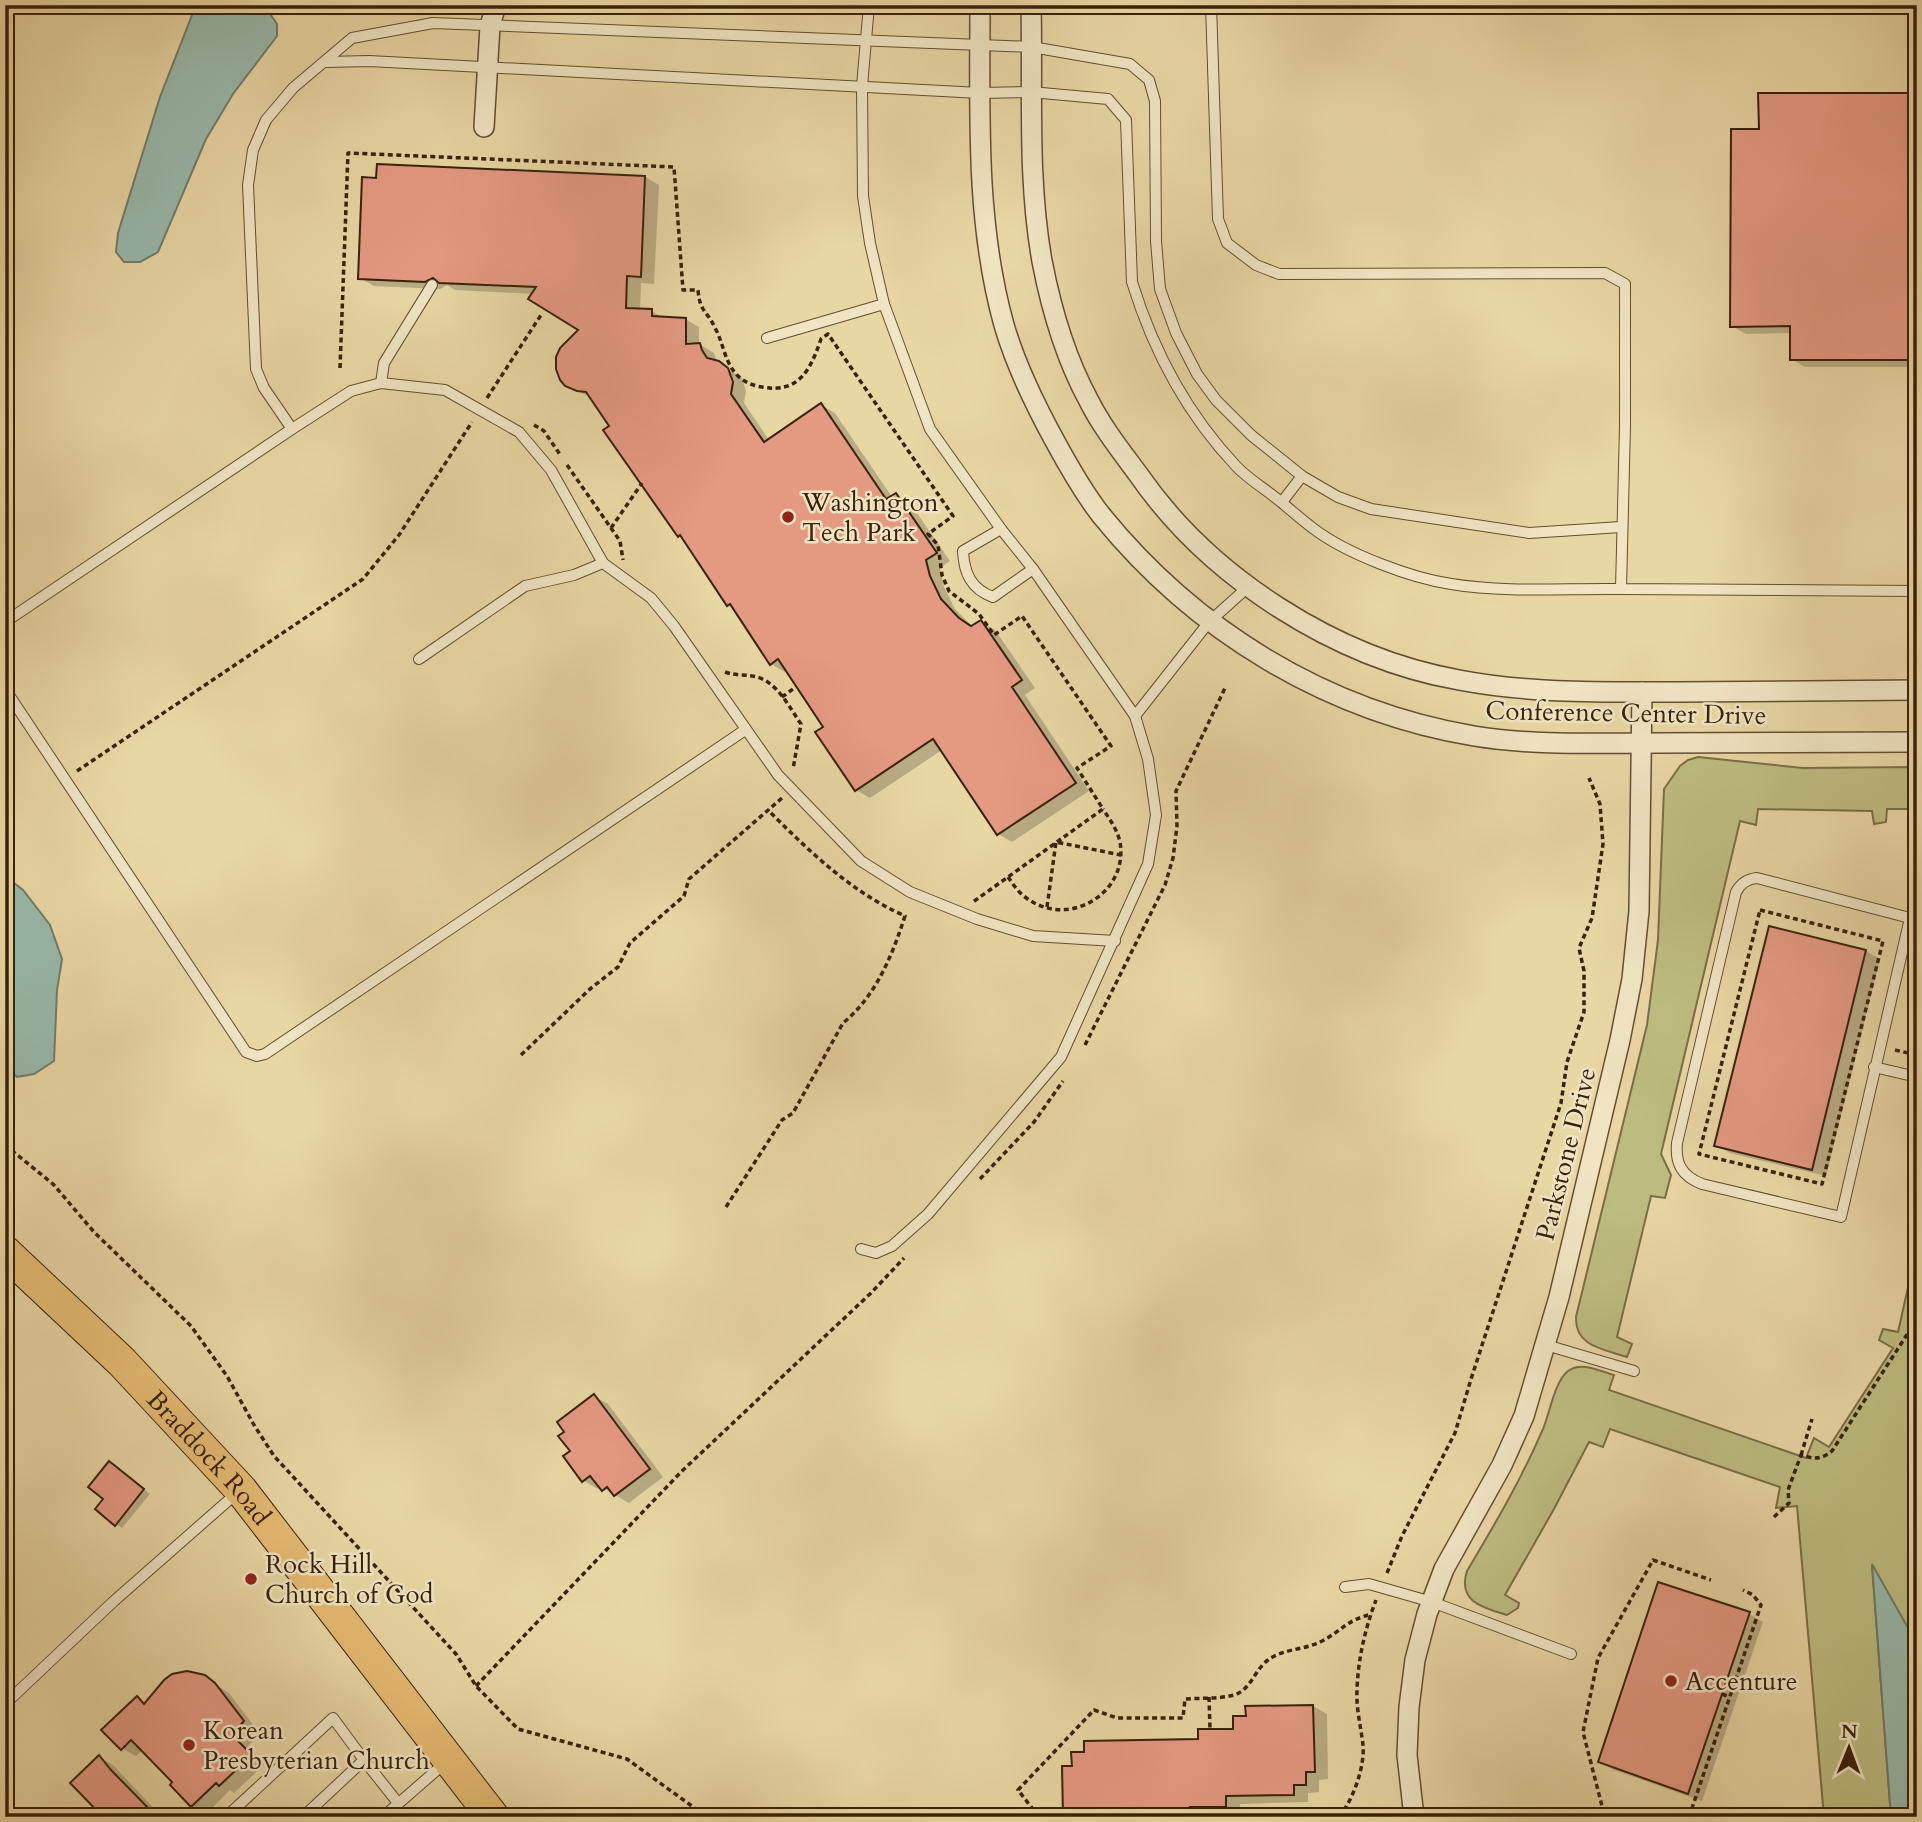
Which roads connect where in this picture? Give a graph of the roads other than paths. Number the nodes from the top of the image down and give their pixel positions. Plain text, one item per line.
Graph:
1 (496, 5) edge
2 (869, 5) edge
3 (981, 5) edge
4 (1031, 5) edge
5 (1210, 5) edge
6 (490, 26) junction
7 (865, 41) junction
8 (981, 46) junction
9 (1032, 47) junction
10 (326, 62) junction
11 (487, 68) junction
12 (862, 86) junction
13 (1031, 92) junction
14 (980, 93) junction
15 (484, 127) dead end
16 (432, 285) dead end
17 (884, 303) junction
18 (767, 338) dead end
19 (381, 383) junction
20 (292, 429) junction
21 (1303, 476) junction
22 (1282, 502) junction
23 (1621, 527) junction
24 (1001, 529) junction
25 (603, 563) junction
26 (1033, 569) junction
27 (1248, 587) junction
28 (1621, 589) junction
29 (1917, 591) edge
30 (5, 622) edge
31 (1209, 622) junction
32 (419, 659) dead end
33 (5, 689) edge
34 (1917, 690) edge
35 (1642, 692) junction
36 (1135, 716) junction
37 (745, 730) junction
38 (1917, 742) edge
39 (1641, 743) junction
40 (1115, 941) junction
41 (1874, 1067) junction
42 (1917, 1077) edge
43 (861, 1250) dead end
44 (5, 1252) edge
45 (1546, 1345) junction
46 (1634, 1371) dead end
47 (241, 1490) junction
48 (1345, 1587) dead end
49 (1432, 1602) junction
50 (1571, 1654) dead end
51 (5, 1704) edge
52 (364, 1760) junction
53 (449, 1760) junction
54 (398, 1803) junction
55 (226, 1817) edge
56 (303, 1817) edge
57 (383, 1817) edge
58 (493, 1817) edge
59 (1414, 1817) edge

1 - 6 street
2 - 7 lane
3 - 8 street, Conference Center Drive
4 - 9 street, Conference Center Drive
5 - 23 lane
6 - 7 lane
6 - 10 lane
6 - 11 street
7 - 8 lane
7 - 12 lane
8 - 9 lane
8 - 14 street, Conference Center Drive
9 - 13 street, Conference Center Drive
9 - 21 lane
10 - 11 lane
10 - 20 lane
11 - 12 lane
11 - 15 street
12 - 14 lane
12 - 17 lane
13 - 14 lane
13 - 22 lane
13 - 27 street, Conference Center Drive
14 - 31 street, Conference Center Drive
16 - 19 lane
17 - 18 lane
17 - 24 lane
19 - 20 lane
19 - 25 lane
20 - 30 lane
21 - 22 lane
21 - 23 lane
22 - 28 lane
23 - 28 lane
24 - 26 lane
24 - 26 lane
25 - 32 lane
25 - 37 lane
26 - 36 lane
27 - 31 lane
27 - 35 street, Conference Center Drive
28 - 29 lane
31 - 36 lane
31 - 39 street, Conference Center Drive
33 - 37 lane
34 - 35 street, Conference Center Drive
35 - 39 street, Parkstone Drive
36 - 40 lane
37 - 40 lane
38 - 39 street, Conference Center Drive
39 - 45 street, Parkstone Drive
40 - 43 lane
41 - 41 lane
41 - 42 lane
44 - 47 main road, Braddock Road
45 - 46 lane
45 - 49 street, Parkstone Drive
47 - 51 lane
47 - 53 main road, Braddock Road
48 - 49 lane
49 - 50 lane
49 - 59 street, Parkstone Drive
52 - 54 lane
52 - 55 lane
52 - 56 lane
53 - 54 lane
53 - 58 main road, Braddock Road
54 - 57 lane

